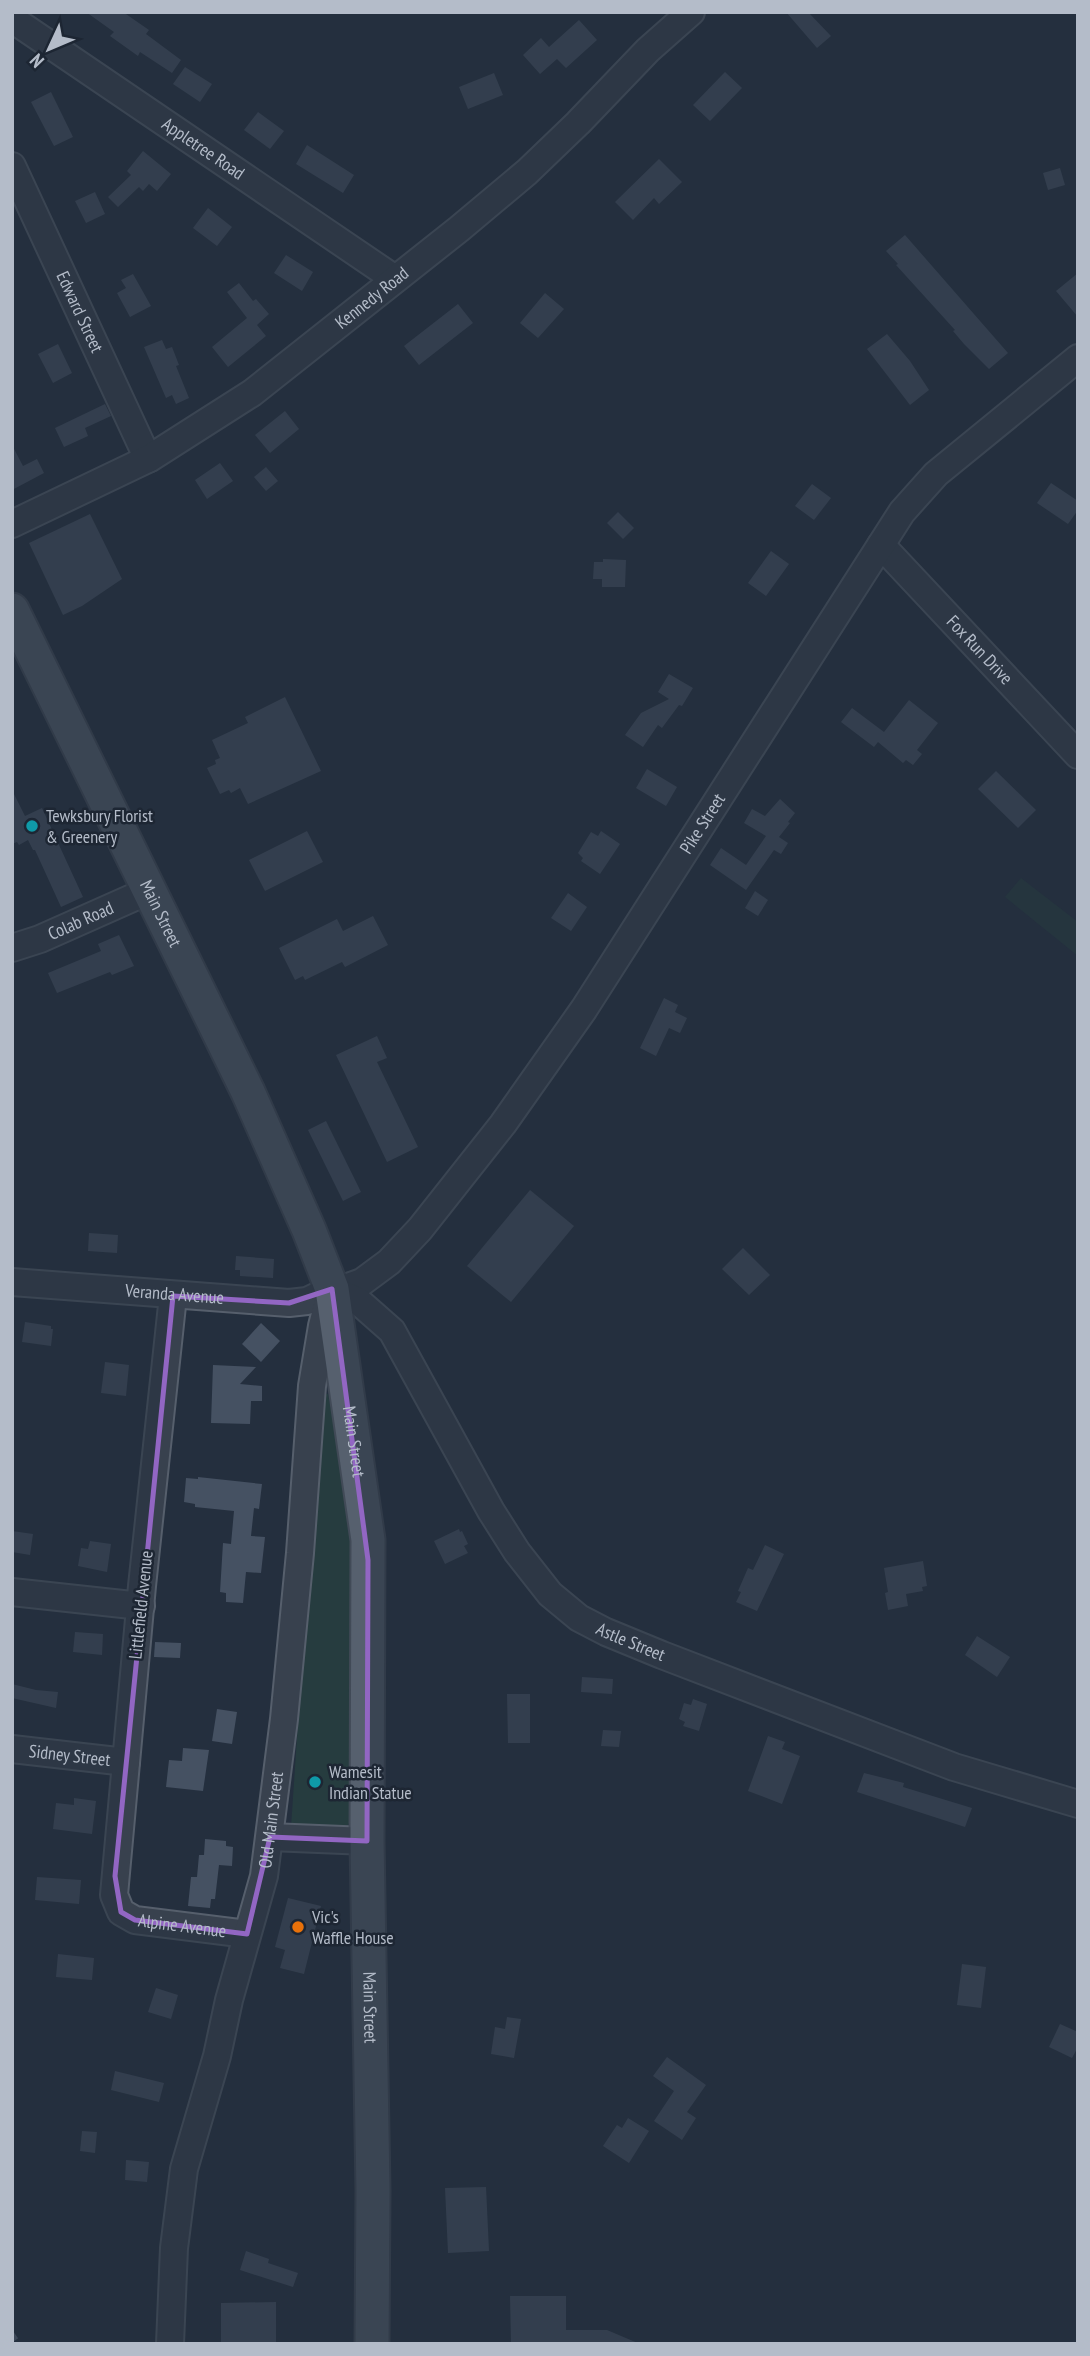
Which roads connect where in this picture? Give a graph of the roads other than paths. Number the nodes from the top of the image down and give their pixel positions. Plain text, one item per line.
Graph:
1 (691, 12) edge
2 (12, 19) edge
3 (12, 166) edge
4 (395, 279) junction
5 (1078, 358) edge
6 (149, 459) junction
7 (12, 524) edge
8 (881, 545) junction
9 (12, 610) edge
10 (1078, 755) edge
11 (148, 891) junction
12 (12, 948) edge
13 (12, 1282) edge
14 (332, 1289) junction
15 (173, 1296) junction
16 (12, 1592) edge
17 (141, 1606) junction
18 (12, 1749) edge
19 (126, 1762) junction
20 (1078, 1804) edge
21 (270, 1837) junction
22 (367, 1841) junction
23 (121, 1912) joint
24 (247, 1934) junction
25 (170, 2344) edge
26 (372, 2344) edge

1 - 4 street, Kennedy Road
2 - 4 street, Appletree Road
3 - 6 street, Edward Street
4 - 6 street, Kennedy Road
5 - 8 street, Pike Street
6 - 7 street, Kennedy Road
8 - 10 street, Fox Run Drive
8 - 14 street, Pike Street
9 - 11 main road, Main Street
11 - 12 street, Colab Road
11 - 14 main road, Main Street
13 - 15 street, Veranda Avenue
14 - 15 street, Veranda Avenue
14 - 20 street, Astle Street
14 - 21 street, Old Main Street
14 - 22 main road, Main Street
15 - 17 street, Littlefield Avenue
16 - 17 street
17 - 19 street, Littlefield Avenue
18 - 19 street, Sidney Street
19 - 23 street, Littlefield Avenue
21 - 22 street
21 - 24 street, Old Main Street
22 - 26 main road, Main Street
23 - 24 street, Alpine Avenue
24 - 25 street, Old Main Street

